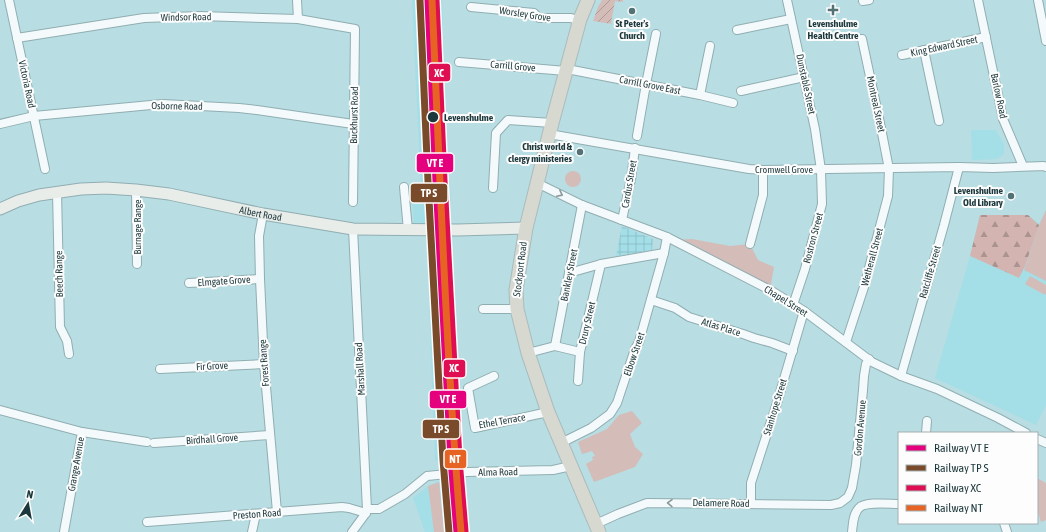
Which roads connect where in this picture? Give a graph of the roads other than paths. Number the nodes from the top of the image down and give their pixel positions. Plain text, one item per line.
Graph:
1 (9, 0) edge
2 (297, 0) edge
3 (588, 0) edge
4 (787, 0) edge
5 (978, 0) edge
6 (1038, 0) edge
7 (471, 7) dead end
8 (298, 19) junction
9 (791, 19) junction
10 (580, 21) junction
11 (356, 29) joint
12 (737, 30) dead end
13 (656, 34) dead end
14 (986, 37) junction
15 (17, 38) junction
16 (862, 39) dead end
17 (1046, 42) edge
18 (710, 46) dead end
19 (924, 50) junction
20 (902, 55) dead end
21 (459, 62) dead end
22 (567, 70) junction
23 (804, 77) junction
24 (646, 84) junction
25 (741, 91) dead end
26 (700, 95) junction
27 (732, 103) dead end
28 (34, 116) junction
29 (939, 121) dead end
30 (0, 124) edge
31 (353, 124) junction
32 (551, 128) junction
33 (637, 136) dead end
34 (635, 148) junction
35 (1022, 166) junction
36 (959, 167) junction
37 (1046, 167) edge
38 (45, 169) dead end
39 (889, 169) junction
40 (763, 170) junction
41 (821, 170) junction
42 (537, 183) junction
43 (404, 187) dead end
44 (493, 188) dead end
45 (136, 190) junction
46 (57, 192) junction
47 (353, 202) dead end
48 (582, 205) junction
49 (0, 209) edge
50 (263, 214) junction
51 (622, 220) junction
52 (526, 228) junction
53 (353, 229) junction
54 (408, 230) junction
55 (667, 237) junction
56 (750, 244) dead end
57 (664, 253) junction
58 (136, 264) dead end
59 (601, 264) junction
60 (569, 273) junction
61 (260, 279) junction
62 (189, 283) dead end
63 (651, 300) junction
64 (794, 305) junction
65 (483, 309) dead end
66 (517, 309) junction
67 (804, 311) junction
68 (846, 342) junction
69 (555, 346) junction
70 (793, 351) junction
71 (580, 352) junction
72 (528, 353) junction
73 (69, 354) dead end
74 (869, 359) junction
75 (264, 364) junction
76 (160, 369) dead end
77 (494, 376) dead end
78 (901, 376) junction
79 (578, 381) dead end
80 (0, 410) edge
81 (548, 412) junction
82 (927, 421) dead end
83 (82, 432) junction
84 (926, 432) edge
85 (1024, 432) edge
86 (270, 435) junction
87 (561, 443) junction
88 (571, 466) junction
89 (848, 496) joint
90 (751, 504) junction
91 (898, 504) edge
92 (367, 510) junction
93 (277, 512) junction
94 (256, 514) junction
95 (147, 522) dead end
96 (597, 528) edge
97 (64, 532) edge
98 (252, 532) edge
99 (352, 532) edge
100 (852, 532) edge

1 - 15 street, Victoria Road
2 - 8 street
3 - 10 highway, Stockport Road
4 - 9 street, Dunstable Street
5 - 14 street, Barlow Road
6 - 17 street
7 - 10 street, Worsley Grove
8 - 11 street, Windsor Road
8 - 15 street, Windsor Road
9 - 12 street
9 - 23 street, Dunstable Street
10 - 22 highway, Stockport Road
11 - 31 street, Buckhurst Road
13 - 24 street
14 - 19 street, King Edward Street
14 - 35 street, Barlow Road
15 - 28 street, Victoria Road
16 - 39 street, Montreal Street
18 - 26 street
19 - 20 street, King Edward Street
19 - 29 street
21 - 22 street, Carrill Grove
22 - 24 street, Carrill Grove East
22 - 32 highway, Stockport Road
23 - 25 street
23 - 41 street, Dunstable Street
24 - 26 street, Carrill Grove East
24 - 33 street
26 - 27 street, Carrill Grove East
28 - 30 street, Osborne Road
28 - 31 street, Osborne Road
28 - 38 street, Victoria Road
31 - 47 street, Buckhurst Road
32 - 34 street, Cromwell Grove
32 - 42 highway, Stockport Road
32 - 44 street, Cromwell Grove
34 - 40 street, Cromwell Grove
34 - 51 street, Cardus Street
35 - 36 street, Cromwell Grove
35 - 37 street
36 - 39 street, Cromwell Grove
36 - 78 street, Ratcliffe Street
39 - 41 street, Cromwell Grove
39 - 68 street, Wetherall Street
40 - 41 street, Cromwell Grove
40 - 56 street
41 - 64 street, Rostron Street
42 -> 48 street, Chapel Street
42 - 52 highway, Stockport Road
43 - 54 street
45 - 46 main road, Albert Road
45 - 50 main road, Albert Road
45 - 58 street, Burnage Range
46 - 49 main road, Albert Road
46 - 73 street, Beech Range
48 - 51 street, Chapel Street
48 - 60 street, Bankley Street
50 - 53 main road, Albert Road
50 - 61 street, Forest Range
51 - 55 street, Chapel Street
52 - 54 main road, Albert Road
52 - 66 highway, Stockport Road
53 - 54 main road, Albert Road
53 - 92 street, Marshall Road
55 - 57 street, Elbow Street
55 - 64 street, Chapel Street
57 - 59 street
57 - 63 street, Elbow Street
59 - 60 street
59 - 71 street, Drury Street
60 - 69 street, Bankley Street
61 - 62 street, Elmgate Grove
61 - 75 street, Forest Range
63 - 70 street, Atlas Place
63 - 87 street, Elbow Street
64 - 67 street, Chapel Street
65 - 66 street
66 - 72 highway, Stockport Road
67 - 68 street, Chapel Street
67 - 70 street, Stanhope Street
68 - 74 street, Chapel Street
69 - 71 street
69 - 72 street
70 - 90 street, Stanhope Street
71 - 79 street, Drury Street
72 - 81 highway, Stockport Road
74 - 78 street, Chapel Street
74 - 89 street, Gordon Avenue
75 - 76 street, Fir Grove
75 - 86 street, Forest Range
77 - 81 street, Ethel Terrace
78 - 85 street, Chapel Street
80 - 83 street, Grange Avenue
81 - 87 highway, Stockport Road
82 - 84 street
83 - 86 street, Birdhall Grove
83 - 97 street, Grange Avenue
86 - 93 street, Forest Range
87 - 88 highway, Stockport Road
88 - 92 street, Alma Road
88 - 96 highway, Stockport Road
89 - 90 street, Delamere Road
90 -> 96 street, Delamere Road
91 - 100 street
92 - 93 street, Preston Road
92 - 99 street
93 - 94 street, Preston Road
94 - 95 street, Preston Road
94 - 98 street

